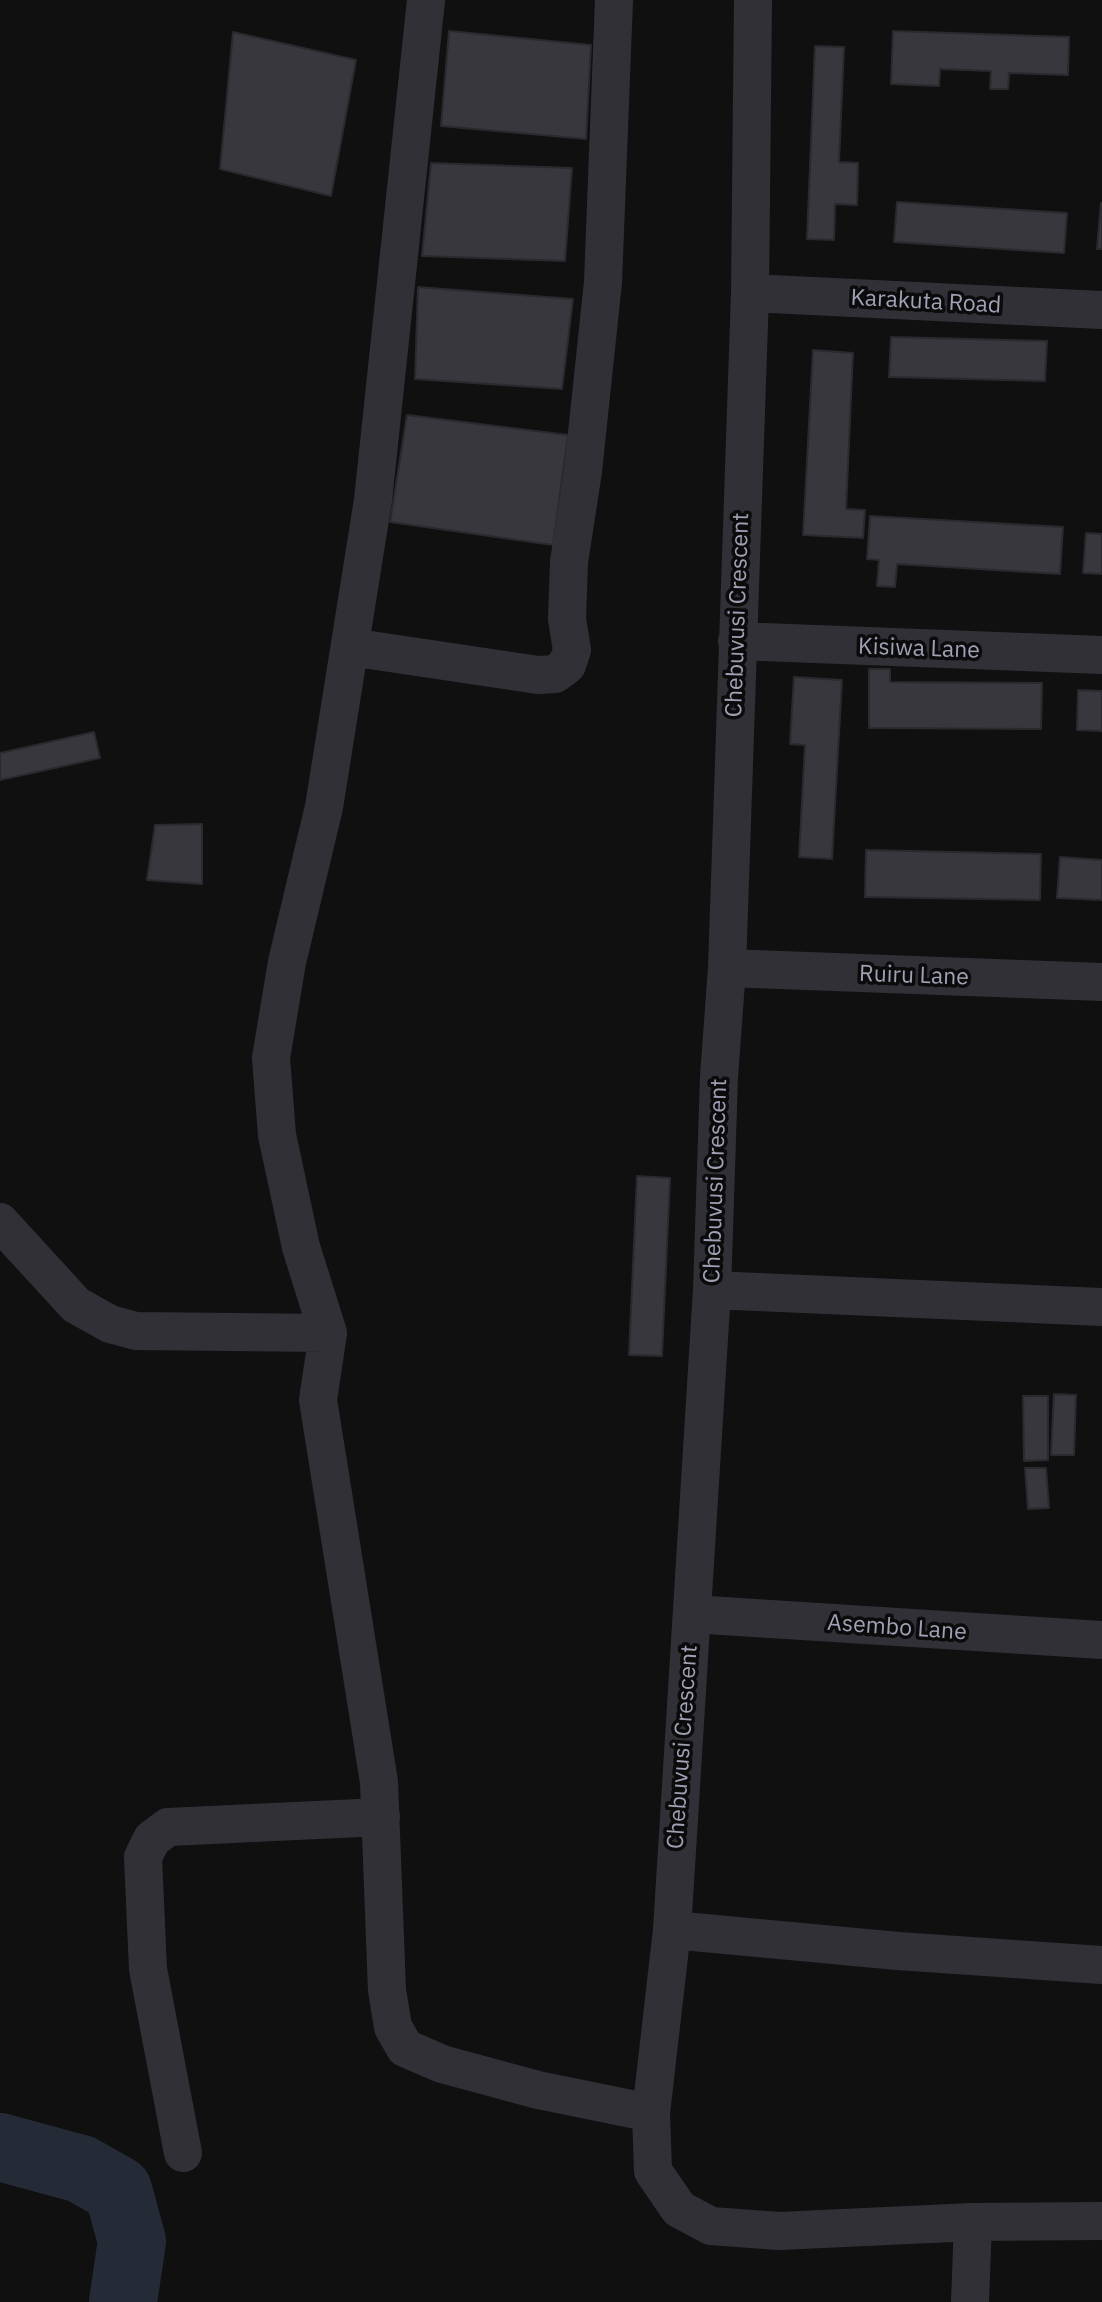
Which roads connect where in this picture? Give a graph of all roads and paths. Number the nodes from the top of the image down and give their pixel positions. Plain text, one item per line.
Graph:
1 (426, 0) edge
2 (614, 0) edge
3 (753, 0) edge
4 (750, 293) junction
5 (1102, 310) edge
6 (737, 641) junction
7 (350, 647) junction
8 (1102, 655) edge
9 (727, 968) junction
10 (1102, 982) edge
11 (0, 1222) edge
12 (712, 1290) junction
13 (1102, 1307) edge
14 (328, 1333) junction
15 (692, 1614) junction
16 (1102, 1640) edge
17 (381, 1817) junction
18 (671, 1930) junction
19 (1102, 1965) edge
20 (651, 2112) junction
21 (183, 2153) dead end
22 (1102, 2221) edge
23 (973, 2222) junction
24 (970, 2302) edge

1 - 7 street
2 - 7 street
3 - 4 street, Chebuvusi Crescent
4 - 5 street, Karakuta Road
4 - 6 street, Chebuvusi Crescent
6 - 8 street, Kisiwa Lane
6 - 9 street, Chebuvusi Crescent
7 - 14 street
9 - 10 street, Ruiru Lane
9 - 12 street, Chebuvusi Crescent
11 - 14 street
12 - 13 street
12 - 15 street, Chebuvusi Crescent
14 - 17 street
15 - 16 street, Asembo Lane
15 - 18 street, Chebuvusi Crescent
17 - 20 street
17 - 21 street
18 - 19 street
18 - 20 street, Chebuvusi Crescent
20 - 23 street, Chebuvusi Crescent
22 - 23 street, Chebuvusi Crescent
23 - 24 street

